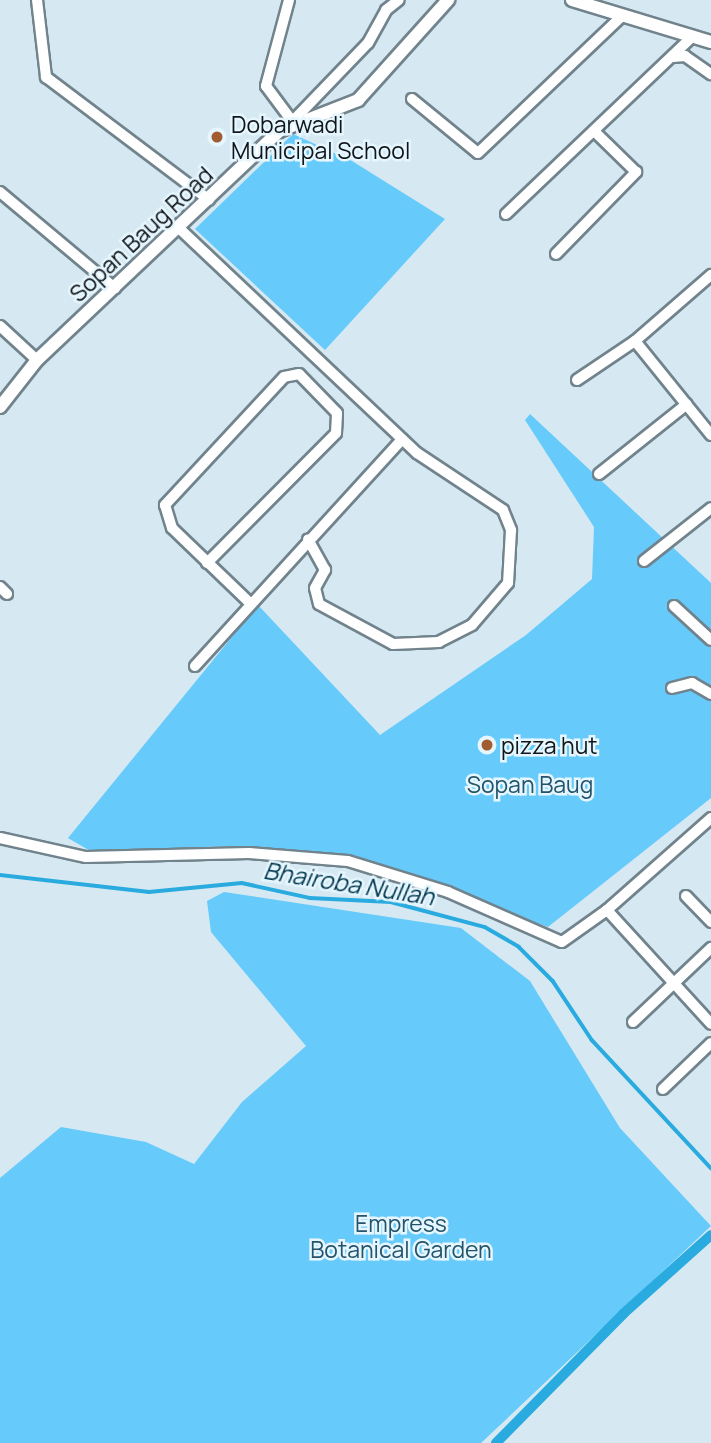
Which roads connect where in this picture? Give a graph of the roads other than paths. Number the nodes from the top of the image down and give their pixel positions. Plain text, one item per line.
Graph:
1 (37, 0) edge
2 (289, 0) edge
3 (399, 0) edge
4 (448, 0) edge
5 (572, 0) edge
6 (621, 16) junction
7 (693, 36) junction
8 (711, 42) edge
9 (673, 57) junction
10 (711, 75) edge
11 (412, 99) dead end
12 (290, 124) junction
13 (594, 131) junction
14 (0, 192) edge
15 (209, 200) junction
16 (506, 214) dead end
17 (180, 229) junction
18 (556, 254) dead end
19 (710, 276) edge
20 (115, 288) junction
21 (0, 326) edge
22 (635, 341) junction
23 (37, 359) junction
24 (335, 376) junction
25 (577, 380) dead end
26 (318, 392) junction
27 (687, 404) junction
28 (0, 407) edge
29 (711, 435) edge
30 (402, 439) junction
31 (599, 474) dead end
32 (711, 508) edge
33 (308, 539) junction
34 (644, 561) dead end
35 (207, 562) junction
36 (250, 604) junction
37 (674, 607) dead end
38 (711, 639) edge
39 (195, 666) dead end
40 (672, 688) dead end
41 (711, 694) edge
42 (711, 818) edge
43 (0, 838) edge
44 (686, 896) dead end
45 (607, 910) junction
46 (711, 922) edge
47 (711, 948) edge
48 (674, 983) junction
49 (633, 1022) dead end
50 (711, 1024) edge
51 (711, 1043) edge
52 (663, 1089) dead end

1 - 15 street
2 - 12 street
3 - 12 street
4 - 12 street, Sopan Baug Road
5 - 6 street
6 - 7 street
6 - 11 street
7 - 8 street
7 - 9 street
9 - 10 street
9 - 13 street
12 - 15 street, Sopan Baug Road
13 - 16 street
13 - 18 street
14 - 20 street
15 - 17 street, Sopan Baug Road
17 - 20 street, Sopan Baug Road
17 - 24 street
19 - 22 street
20 - 23 street, Sopan Baug Road
21 - 23 street
22 - 25 street
22 - 27 street
23 - 28 street, Sopan Baug Road
24 - 26 street
24 - 30 street
26 - 35 street
26 - 35 street
27 - 29 street
27 - 31 street
30 - 33 street
30 - 33 street
32 - 34 street
33 - 36 street
35 - 36 street
36 - 39 street
37 - 38 street
40 - 41 street
42 - 45 street
43 - 45 street
44 - 46 street
45 - 48 street
47 - 48 street
48 - 49 street
48 - 50 street
51 - 52 street

